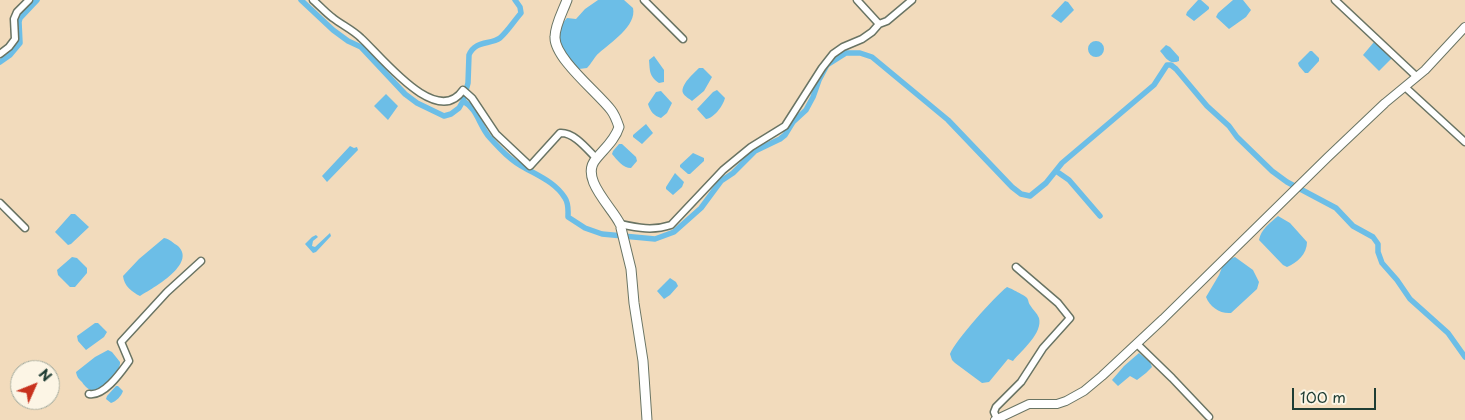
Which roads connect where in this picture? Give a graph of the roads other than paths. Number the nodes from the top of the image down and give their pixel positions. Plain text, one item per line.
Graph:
1 (28, 0) edge
2 (313, 0) edge
3 (567, 0) edge
4 (644, 0) edge
5 (857, 0) edge
6 (912, 0) edge
7 (1335, 0) edge
8 (879, 24) junction
9 (1465, 28) edge
10 (683, 39) dead end
11 (0, 54) edge
12 (1417, 77) junction
13 (1405, 87) junction
14 (1465, 142) edge
15 (596, 158) junction
16 (0, 203) edge
17 (621, 226) junction
18 (25, 228) dead end
19 (201, 261) dead end
20 (1016, 267) dead end
21 (1136, 344) junction
22 (89, 394) dead end
23 (1208, 417) dead end
24 (647, 420) edge
25 (996, 420) edge

1 - 11 street
2 - 15 street
3 - 15 main road
4 - 10 street
5 - 8 street
6 - 8 street
7 - 12 street
8 - 17 street
9 - 12 street
12 - 13 street
13 - 14 street
13 - 21 street
15 - 17 main road
16 - 18 street
17 - 24 main road
19 - 22 street
20 - 25 street
21 - 23 street
21 - 25 street

